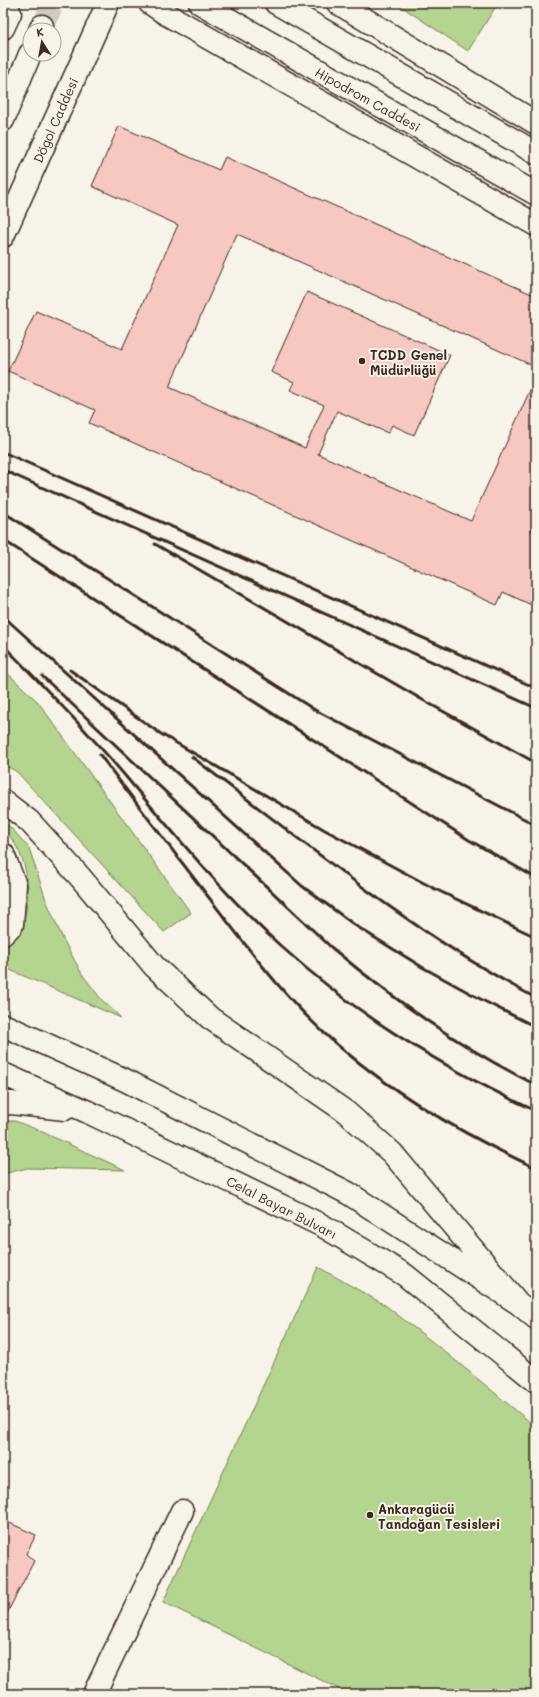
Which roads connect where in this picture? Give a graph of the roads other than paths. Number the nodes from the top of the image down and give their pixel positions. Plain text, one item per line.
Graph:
1 (108, 3) edge
2 (150, 3) edge
3 (200, 3) edge
4 (276, 3) edge
5 (338, 3) edge
6 (27, 62) edge
7 (3, 120) edge
8 (536, 123) edge
9 (536, 153) edge
10 (536, 194) edge
11 (536, 225) edge
12 (3, 236) edge
13 (3, 801) edge
14 (3, 854) edge
15 (3, 934) edge
16 (3, 1025) edge
17 (3, 1074) edge
18 (3, 1104) edge
19 (88, 1112) junction
20 (518, 1303) junction
21 (536, 1318) edge
22 (536, 1381) edge
23 (182, 1511) dead end
24 (94, 1694) edge

1 - 12 main road, Dögol Caddesi
2 - 11 main road
3 - 10 main road, Hipodrom Caddesi
4 - 9 main road
5 - 8 main road
6 - 7 main road
13 - 20 main road
14 - 15 main road
16 - 20 main road
17 - 19 main road, Celal Bayar Bulvarı
18 - 19 main road
19 - 22 main road, Celal Bayar Bulvarı
20 - 21 main road
23 - 24 main road

